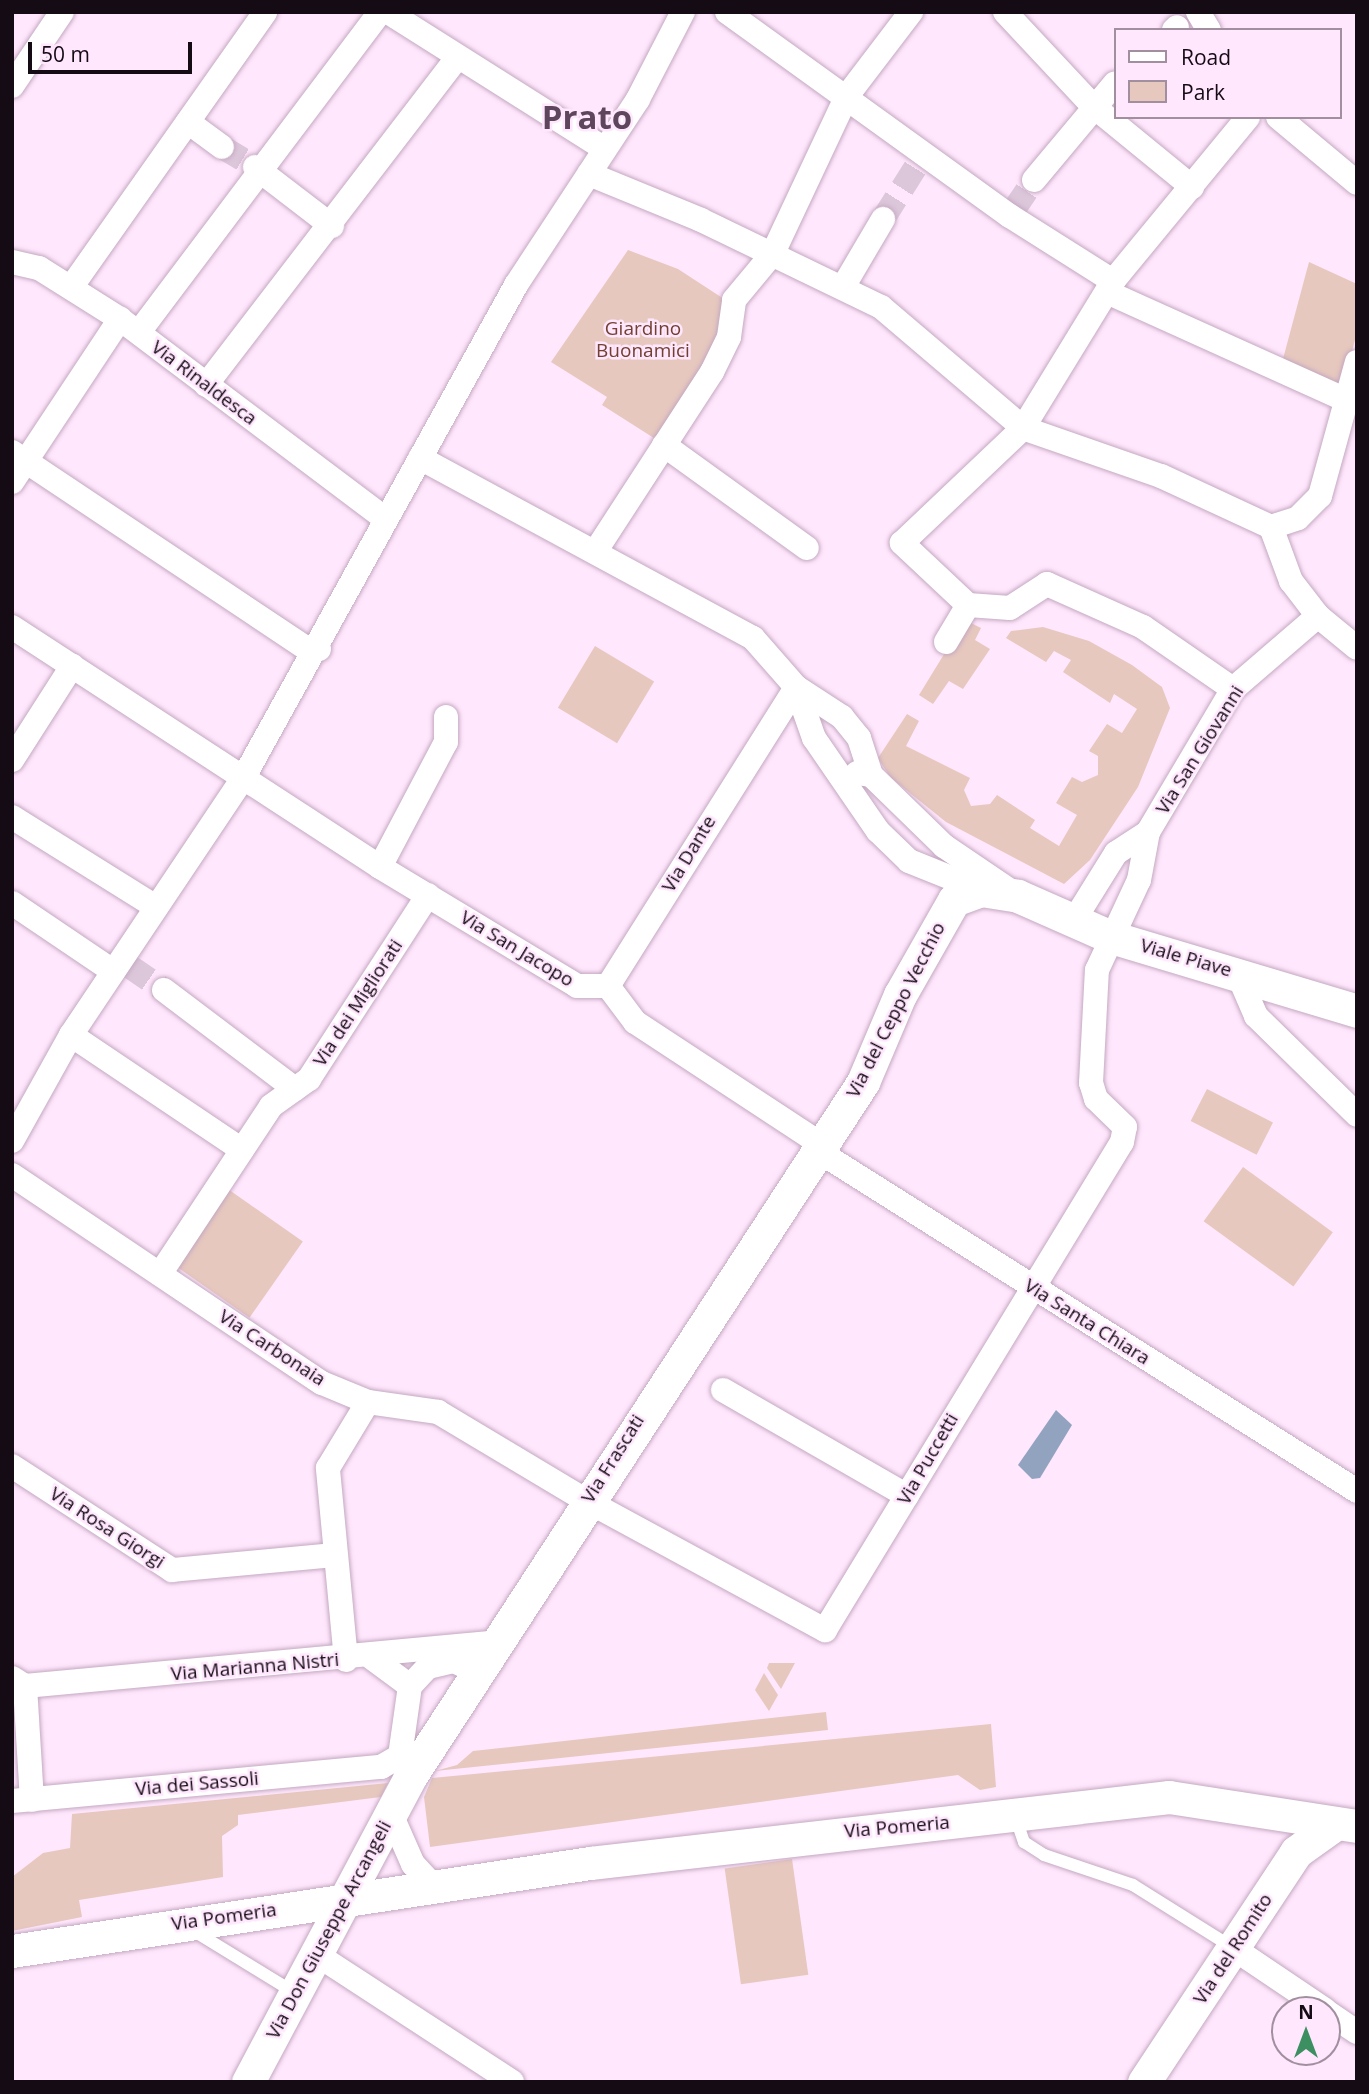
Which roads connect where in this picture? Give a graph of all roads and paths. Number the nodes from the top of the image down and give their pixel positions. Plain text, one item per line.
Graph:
1 (62, 12) edge
2 (265, 12) edge
3 (380, 12) edge
4 (683, 12) edge
5 (727, 12) edge
6 (911, 12) edge
7 (1005, 12) edge
8 (401, 16) edge
9 (464, 64) junction
10 (1114, 84) edge
11 (12, 86) edge
12 (847, 96) junction
13 (1093, 106) junction
14 (1246, 119) edge
15 (1280, 119) edge
16 (188, 122) junction
17 (222, 147) tunnel mouth
18 (603, 148) junction
19 (257, 169) junction
20 (589, 174) junction
21 (1034, 180) tunnel mouth
22 (1357, 183) edge
23 (1192, 187) junction
24 (883, 219) tunnel mouth
25 (332, 226) junction
26 (773, 253) junction
27 (14, 264) edge
28 (72, 286) junction
29 (1110, 286) junction
30 (843, 287) junction
31 (130, 326) junction
32 (1357, 362) edge
33 (206, 385) junction
34 (1348, 401) junction
35 (1023, 428) junction
36 (663, 448) junction
37 (20, 456) edge
38 (420, 458) junction
39 (12, 482) edge
40 (384, 518) junction
41 (1271, 527) junction
42 (807, 548) dead end
43 (588, 550) junction
44 (968, 605) junction
45 (1318, 616) junction
46 (12, 626) edge
47 (946, 642) dead end
48 (1357, 648) edge
49 (319, 649) junction
50 (72, 666) junction
51 (796, 687) junction
52 (1233, 689) junction
53 (446, 717) dead end
54 (12, 761) edge
55 (832, 769) junction
56 (245, 775) junction
57 (870, 775) junction
58 (12, 817) edge
59 (1148, 832) junction
60 (380, 867) junction
61 (981, 890) junction
62 (437, 893) junction
63 (1018, 896) junction
64 (12, 903) edge
65 (156, 907) junction
66 (1073, 922) junction
67 (1111, 937) junction
68 (121, 965) junction
69 (1237, 972) junction
70 (608, 986) junction
71 (164, 990) tunnel mouth
72 (1357, 1011) edge
73 (71, 1035) junction
74 (295, 1089) junction
75 (1357, 1115) edge
76 (12, 1141) edge
77 (820, 1148) junction
78 (242, 1150) junction
79 (12, 1175) edge
80 (160, 1275) junction
81 (1030, 1286) junction
82 (723, 1390) dead end
83 (368, 1402) junction
84 (12, 1465) edge
85 (1357, 1492) edge
86 (907, 1496) junction
87 (587, 1501) junction
88 (333, 1555) junction
89 (825, 1630) joint
90 (498, 1642) junction
91 (372, 1658) junction
92 (346, 1660) junction
93 (477, 1672) junction
94 (19, 1682) edge
95 (410, 1686) junction
96 (396, 1772) junction
97 (22, 1800) edge
98 (391, 1814) junction
99 (1015, 1816) junction
100 (1344, 1826) edge
101 (437, 1890) junction
102 (344, 1902) junction
103 (181, 1922) junction
104 (1233, 1948) junction
105 (12, 1951) edge
106 (316, 1954) junction
107 (295, 1993) junction
108 (1304, 1996) edge
109 (1341, 2021) edge
110 (1357, 2032) edge
111 (248, 2082) edge
112 (512, 2082) edge
113 (1144, 2082) edge

1 - 11 street
2 - 16 street
3 - 19 street
4 - 18 street
5 - 12 street
6 - 12 street
7 - 13 street
8 - 9 street
9 - 18 street
9 - 25 street
10 - 13 street
12 - 26 street
12 - 29 street
13 - 21 street
13 - 23 street
14 - 23 street
15 - 22 street
16 - 17 street
16 - 28 street
18 - 20 street
19 - 25 street
19 - 31 street
20 - 26 street
20 - 38 street
23 - 29 street
24 - 30 street
25 - 33 street
26 - 30 street
26 - 36 street
27 - 28 street, Via Rinaldesca
28 - 31 street, Via Rinaldesca
29 - 34 street
29 - 35 street
30 - 35 street
31 - 33 street, Via Rinaldesca
31 - 37 street
32 - 34 street
33 - 40 street, Via Rinaldesca
34 - 41 street
35 - 41 street
35 - 44 street
36 - 42 street
36 - 43 street
37 - 39 street
37 - 49 street
38 - 40 street
38 - 43 street
40 - 49 street
41 - 45 street
43 - 51 street
44 - 47 street
44 - 52 street
45 - 48 street
45 - 52 street, Via San Giovanni
46 - 50 street, Via San Jacopo
49 - 56 street
50 - 54 street
50 - 56 street, Via San Jacopo
51 - 55 street, Viale Piave
51 - 57 street
51 - 70 street, Via Dante
52 - 59 street, Via San Giovanni
53 - 60 street
55 - 57 street
55 - 61 street, Viale Piave
56 - 60 street, Via San Jacopo
56 - 65 street
57 - 63 street, Viale Piave
58 - 65 street
59 - 66 street, Via San Giovanni
59 - 67 street, Via San Giovanni
60 - 62 street, Via San Jacopo
61 - 63 street, Viale Piave
61 - 77 street, Via del Ceppo Vecchio
62 - 70 street, Via San Jacopo
62 - 74 street, Via dei Migliorati
63 - 66 street, Viale Piave
64 - 68 street
65 - 68 street
66 - 67 street, Viale Piave
67 - 69 street, Viale Piave
67 - 81 street, Via San Giovanni
68 - 73 street
69 - 72 street, Viale Piave
69 - 75 street
70 - 77 street
71 - 74 street
73 - 76 street
73 - 78 street
74 - 78 street, Via dei Migliorati
77 - 81 street, Via Santa Chiara
77 - 87 street, Via Frascati
78 - 80 street, Via dei Migliorati
79 - 80 street, Via Carbonaia
80 - 83 street, Via Carbonaia
81 - 85 street, Via Santa Chiara
81 - 86 street, Via Puccetti
82 - 86 street
83 - 87 street, Via Carbonaia
83 - 88 street
84 - 88 street, Via Rosa Giorgi
86 - 89 street, Via Puccetti
87 - 89 street, Via Carbonaia
87 - 90 street, Via Frascati
88 - 92 street
90 - 91 street, Via Marianna Nistri
90 - 93 street, Via Frascati
91 - 92 street, Via Marianna Nistri
91 - 95 street
92 - 94 street, Via Marianna Nistri
93 - 95 street
93 - 96 street, Via Frascati
94 - 97 street
95 - 96 street
96 - 97 street, Via dei Sassoli
96 - 98 street, Via Don Giuseppe Arcangeli
98 - 101 street
98 - 102 street, Via Don Giuseppe Arcangeli
99 - 100 street, Via Pomeria
99 - 101 street, Via Pomeria
99 - 104 lane
100 - 104 street, Via del Romito
101 - 102 street, Via Pomeria
102 - 103 street, Via Pomeria
102 - 106 street, Via Don Giuseppe Arcangeli
103 - 105 street, Via Pomeria
103 - 107 lane
104 - 108 street
104 - 113 street, Via del Romito
106 - 107 street, Via Don Giuseppe Arcangeli
106 - 112 street
107 - 111 street, Via Don Giuseppe Arcangeli
109 - 110 street

